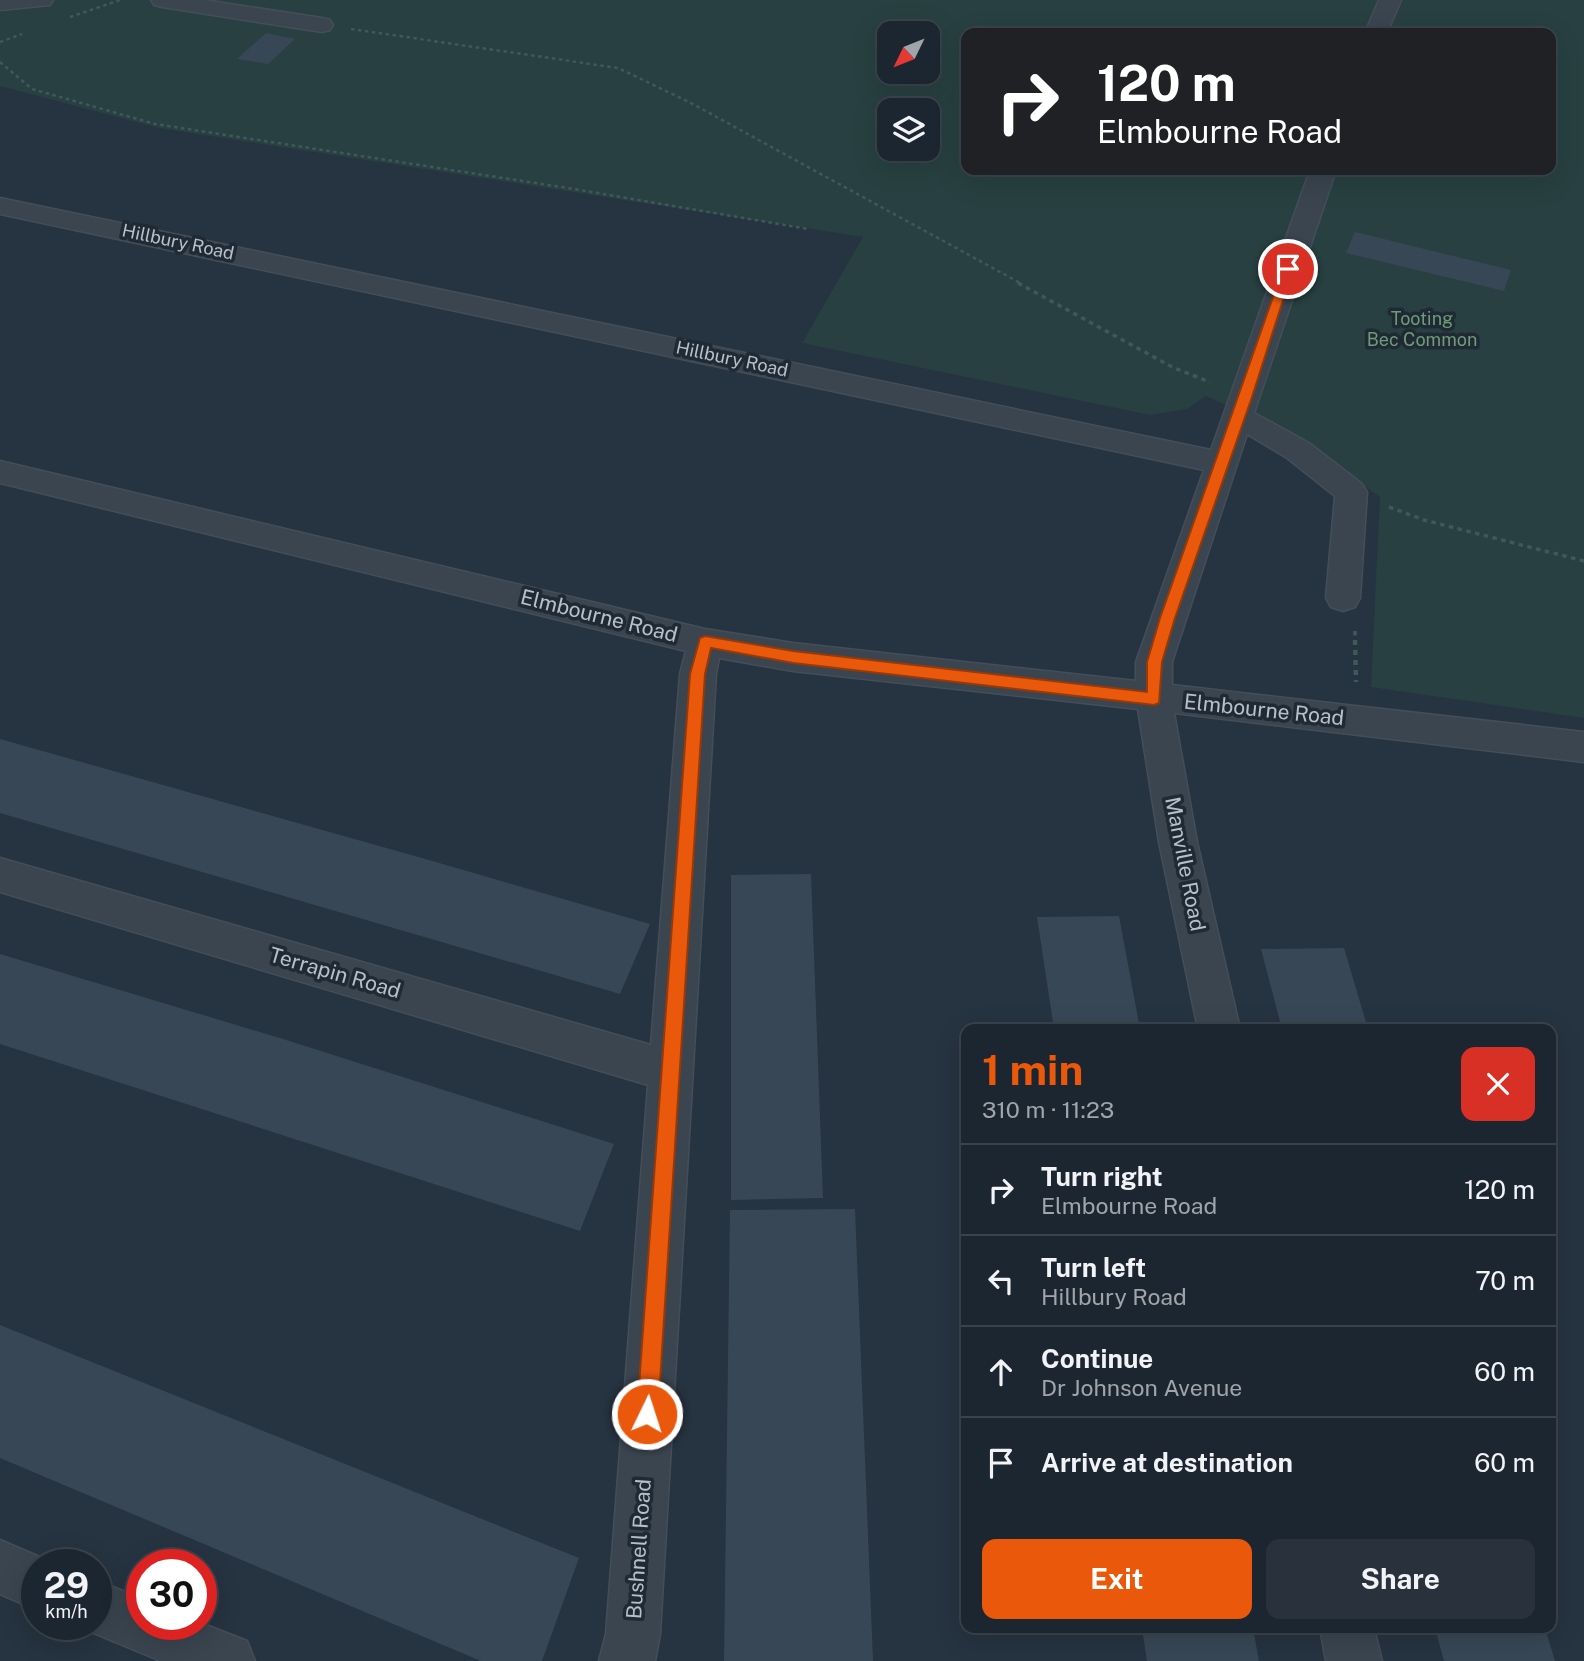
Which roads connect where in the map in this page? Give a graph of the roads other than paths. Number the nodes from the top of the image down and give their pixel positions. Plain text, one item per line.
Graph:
1 (42, 0) edge
2 (162, 0) edge
3 (1390, 0) edge
4 (0, 3) edge
5 (322, 24) road end
6 (1378, 28) edge
7 (1321, 175) edge
8 (0, 205) edge
9 (1242, 408) junction
10 (1222, 463) junction
11 (0, 472) edge
12 (1343, 598) road end
13 (705, 642) junction
14 (1154, 699) junction
15 (1584, 747) edge
16 (0, 875) edge
17 (1218, 1024) edge
18 (670, 1071) junction
19 (0, 1567) edge
20 (21, 1576) edge
21 (112, 1614) edge
22 (1347, 1633) edge
23 (227, 1661) edge
24 (627, 1661) edge
25 (1354, 1661) edge

1 - 4 street
2 - 5 street
3 - 6 street
7 - 9 street
8 - 10 street, Hillbury Road
9 - 10 street
9 - 12 street
10 - 14 street
11 - 13 street, Elmbourne Road
13 - 14 street, Elmbourne Road
13 - 18 street, Bushnell Road
14 - 15 street, Elmbourne Road
14 - 17 street, Manville Road
16 - 18 street, Terrapin Road
18 - 24 street, Bushnell Road
19 - 20 street
21 - 23 street
22 - 25 street

